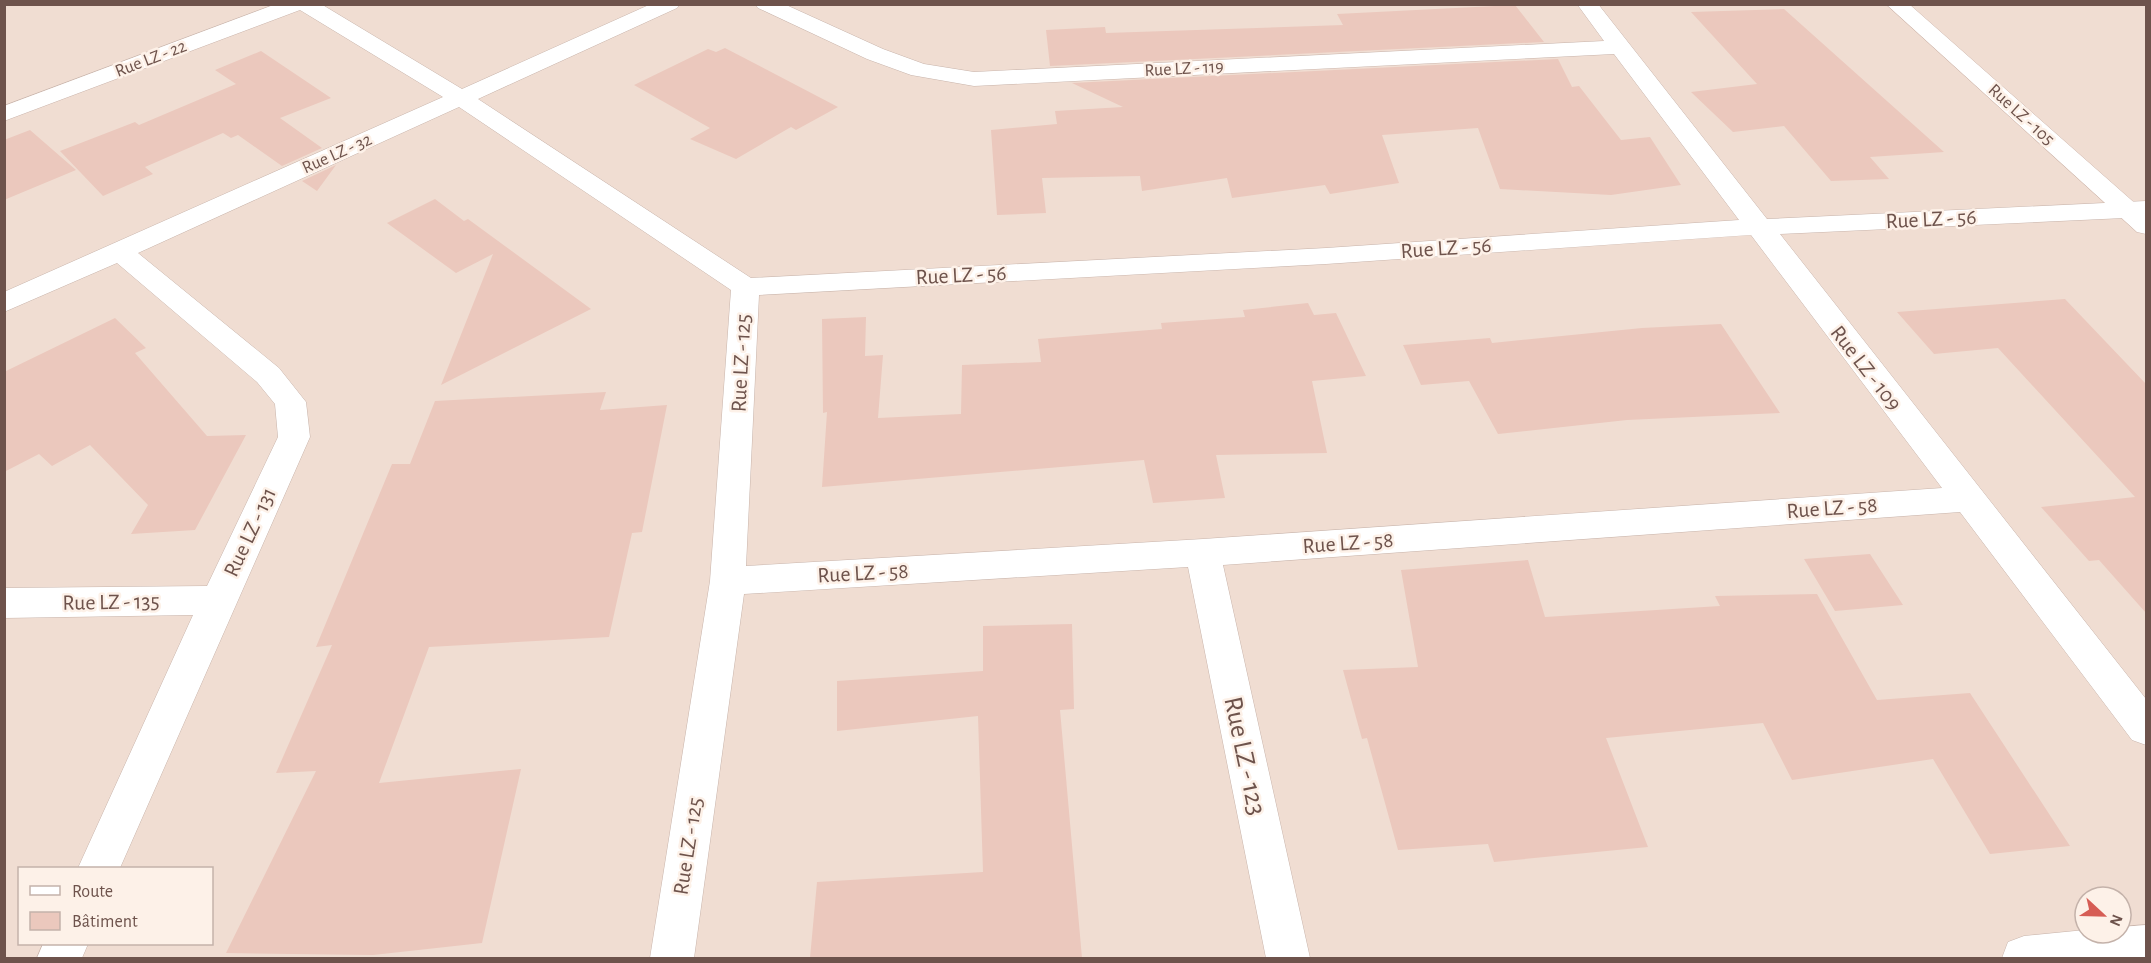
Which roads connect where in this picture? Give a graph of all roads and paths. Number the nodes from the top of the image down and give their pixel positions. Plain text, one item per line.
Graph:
1 (297, 4) edge
2 (305, 4) edge
3 (670, 4) edge
4 (765, 4) edge
5 (1587, 4) edge
6 (1896, 4) edge
7 (1617, 46) junction
8 (461, 98) junction
9 (4, 114) edge
10 (2140, 215) edge
11 (1757, 227) junction
12 (119, 251) junction
13 (745, 286) junction
14 (4, 303) edge
15 (1967, 499) junction
16 (1203, 553) junction
17 (728, 581) junction
18 (218, 600) junction
19 (4, 603) edge
20 (2146, 728) edge
21 (99, 867) edge
22 (2146, 947) edge
23 (672, 958) edge
24 (1287, 958) edge
25 (2024, 958) edge

1 - 9 street, Rue LZ - 22
2 - 8 street, Rue LZ - 125
3 - 8 street, Rue LZ - 32
4 - 7 street, Rue LZ - 119
5 - 7 street, Rue LZ - 109
6 - 10 street, Rue LZ - 105
7 - 11 street, Rue LZ - 109
8 - 12 street, Rue LZ - 32
8 - 13 street, Rue LZ - 125
10 - 11 street, Rue LZ - 56
11 - 13 street, Rue LZ - 56
11 - 15 street, Rue LZ - 109
12 - 14 street, Rue LZ - 32
12 - 18 street, Rue LZ - 131
13 - 17 street, Rue LZ - 125
15 - 16 street, Rue LZ - 58
15 - 20 street, Rue LZ - 109
16 - 17 street, Rue LZ - 58
16 - 24 street, Rue LZ - 123
17 - 23 street, Rue LZ - 125
18 - 19 street, Rue LZ - 135
18 - 21 street, Rue LZ - 131
22 - 25 street

